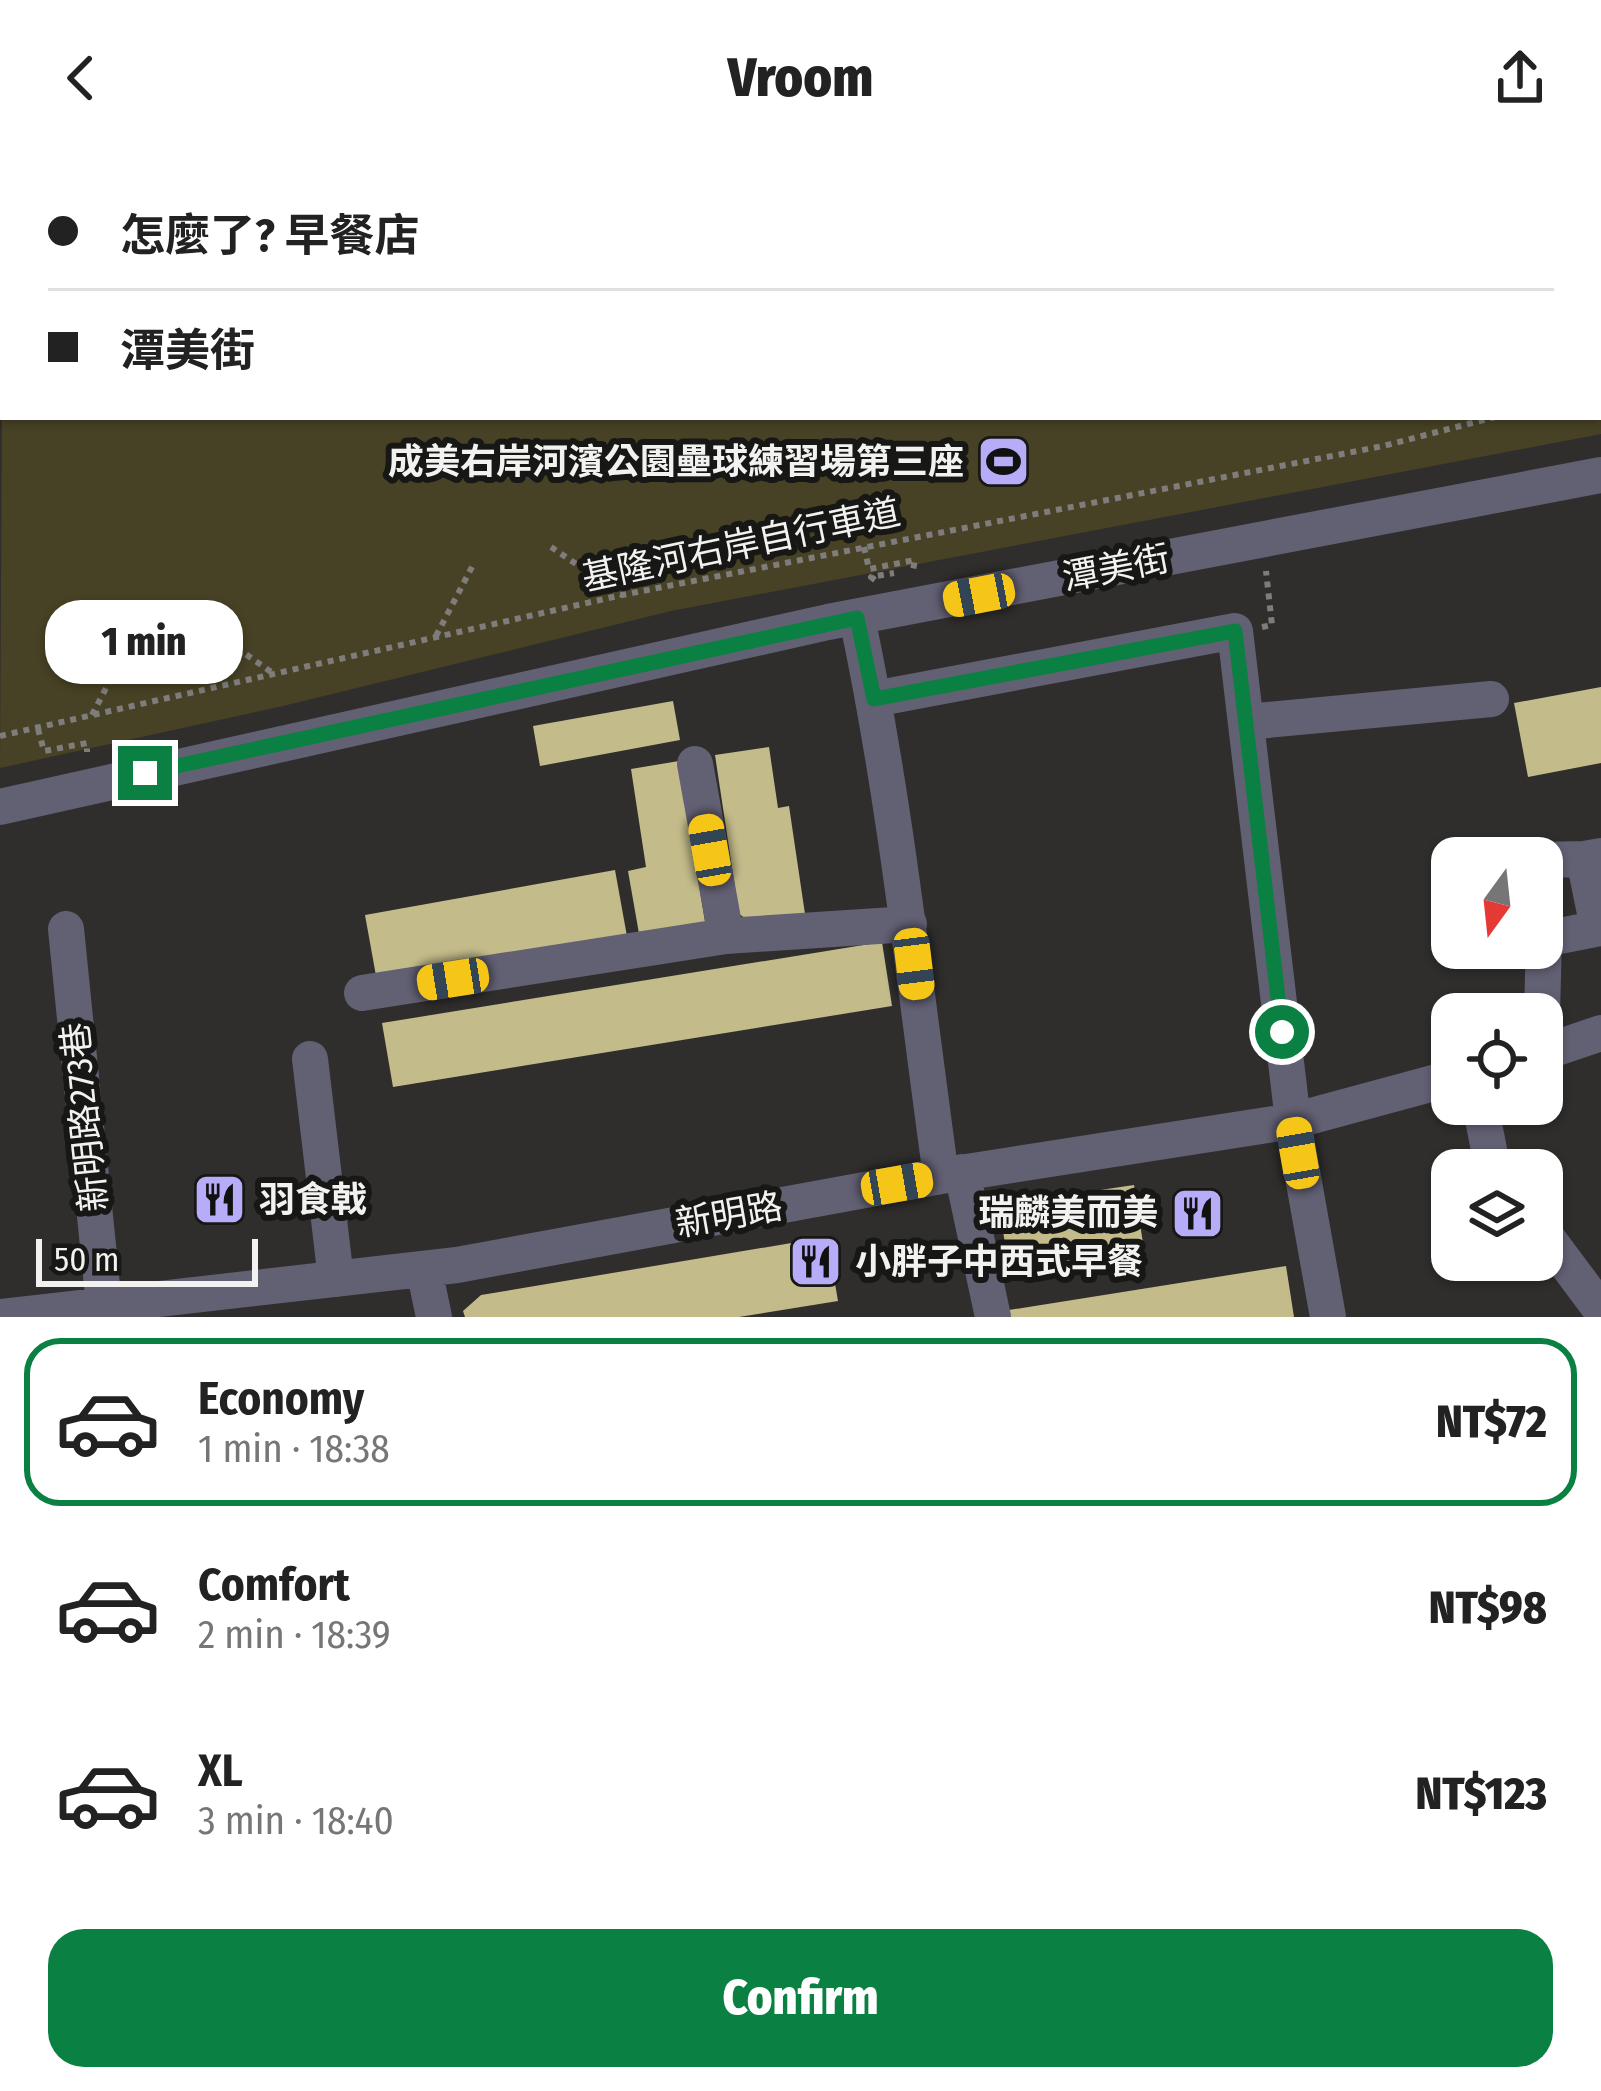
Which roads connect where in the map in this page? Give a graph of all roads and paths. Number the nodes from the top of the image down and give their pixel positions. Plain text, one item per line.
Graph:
1 (1456, 421) edge
2 (1601, 475) edge
3 (1262, 540) junction
4 (551, 547) dead end
5 (865, 547) junction
6 (473, 565) dead end
7 (916, 569) dead end
8 (622, 596) junction
9 (857, 618) junction
10 (208, 627) dead end
11 (1235, 631) junction
12 (435, 638) junction
13 (128, 646) dead end
14 (274, 674) junction
15 (874, 699) junction
16 (1491, 699) dead end
17 (92, 715) junction
18 (1246, 722) junction
19 (38, 728) junction
20 (0, 736) edge
21 (88, 752) dead end
22 (695, 764) dead end
23 (0, 807) edge
24 (1593, 858) edge
25 (1563, 859) edge
26 (909, 924) junction
27 (1600, 928) edge
28 (66, 929) dead end
29 (726, 936) junction
30 (362, 993) dead end
31 (1543, 993) edge
32 (1601, 1033) edge
33 (1563, 1046) edge
34 (310, 1059) dead end
35 (1431, 1084) edge
36 (1293, 1120) junction
37 (952, 1174) junction
38 (1563, 1259) edge
39 (424, 1269) junction
40 (336, 1279) junction
41 (104, 1305) junction
42 (1601, 1310) edge
43 (1, 1317) edge
44 (434, 1317) edge
45 (993, 1317) edge
46 (1328, 1317) edge

1 - 5 path, 基隆河右岸自行車道
2 - 3 street, 潭美街
3 - 9 street, 潭美街
3 - 11 path
4 - 8 path
5 - 7 path
5 - 8 path, 基隆河右岸自行車道
6 - 12 path
8 - 12 path, 基隆河右岸自行車道
9 - 15 street
9 - 23 street, 潭美街
10 - 14 path
11 - 15 street
11 - 18 street
12 - 14 path, 基隆河右岸自行車道
13 - 17 path
14 - 17 path, 基隆河右岸自行車道
15 - 26 street
16 - 18 street
17 - 19 path, 基隆河右岸自行車道
18 - 36 street
19 - 20 path, 基隆河右岸自行車道
19 - 21 path
22 - 29 street
24 - 25 street
24 - 27 street
26 - 29 street
26 - 37 street
27 - 31 street
28 - 41 street, 新明路273巷
29 - 30 street
32 - 33 street
34 - 40 street
35 - 36 street, 新明路
36 - 37 street, 新明路
36 - 46 street
37 - 39 street, 新明路
37 - 45 street
38 - 42 street
39 - 40 street, 新明路
39 - 44 street
40 - 41 street, 新明路
41 - 43 street, 新明路

